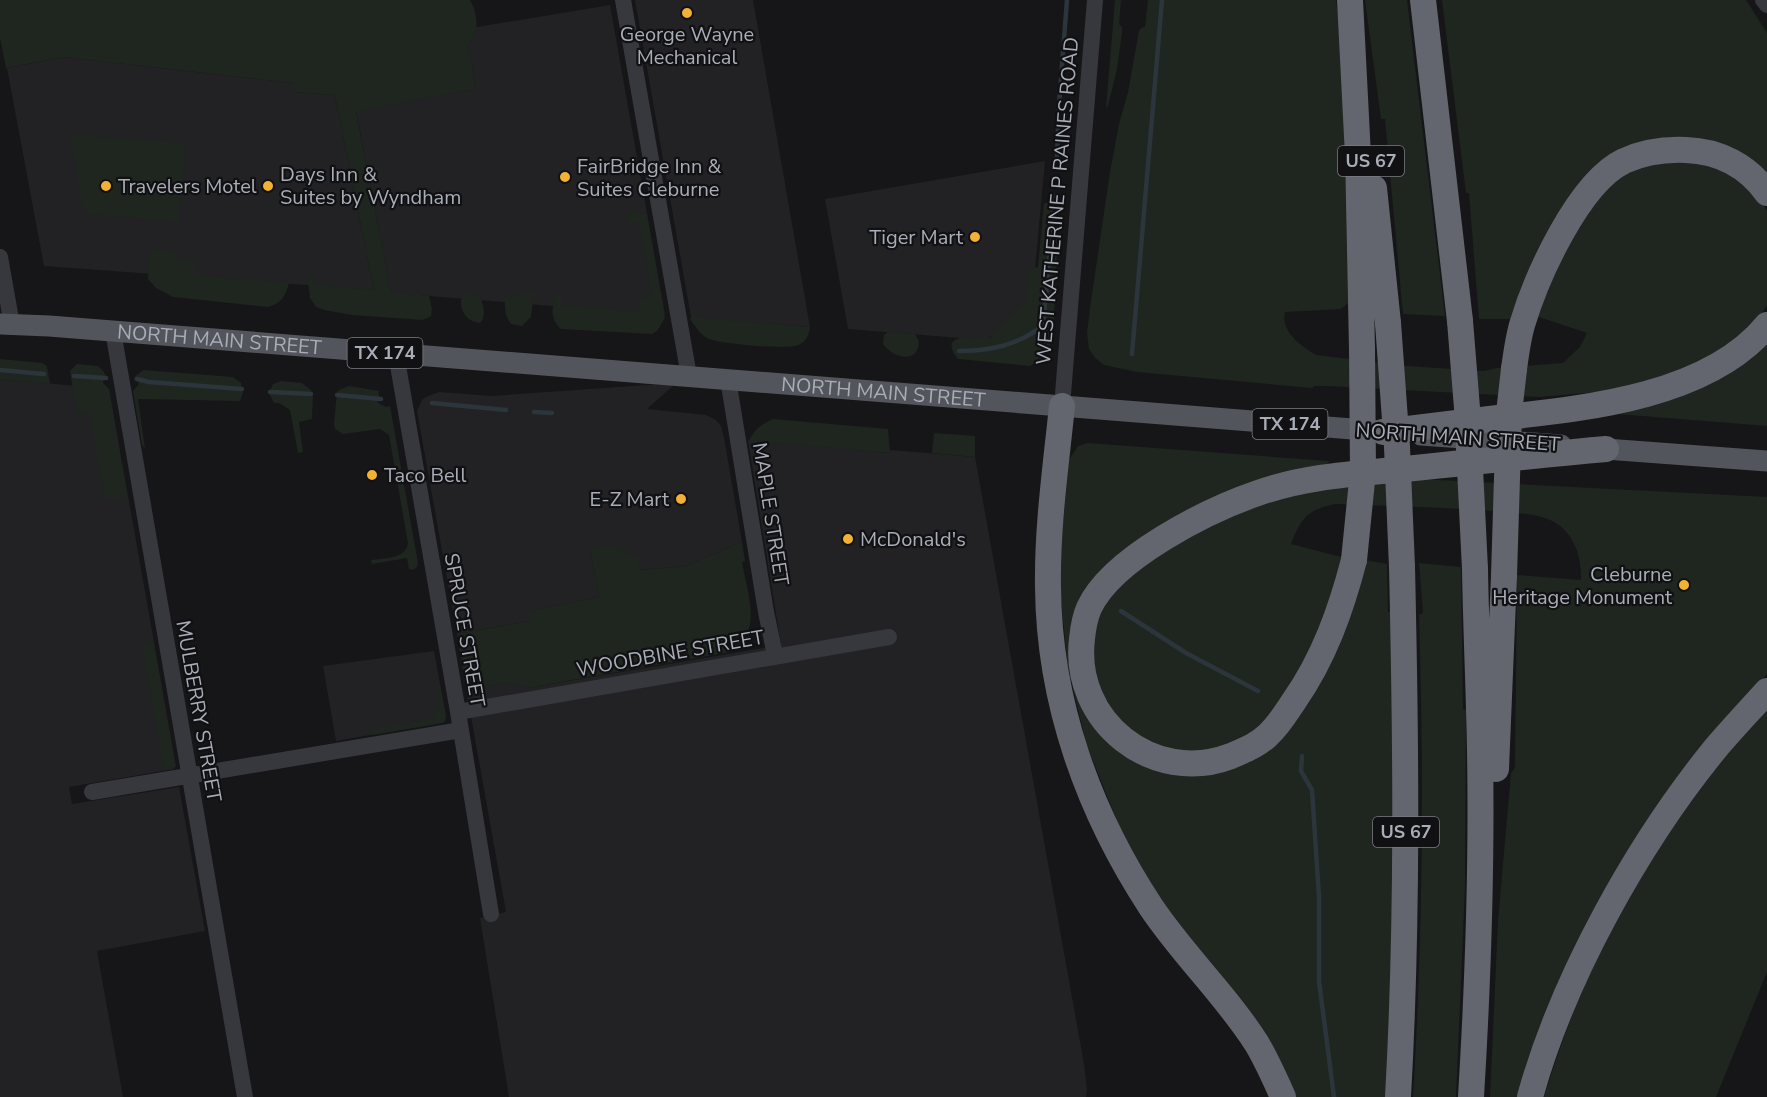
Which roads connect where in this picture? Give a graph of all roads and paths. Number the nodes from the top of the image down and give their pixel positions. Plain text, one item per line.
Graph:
1 (623, 0) edge
2 (1095, 0) edge
3 (1350, 0) edge
4 (1423, 0) edge
5 (1763, 0) edge
6 (1767, 5) edge
7 (1767, 193) edge
8 (0, 257) edge
9 (6, 325) edge
10 (1767, 325) edge
11 (112, 331) junction
12 (396, 354) junction
13 (689, 376) junction
14 (728, 380) junction
15 (1062, 405) junction
16 (1383, 432) junction
17 (1606, 449) junction
18 (1767, 461) edge
19 (889, 637) dead end
20 (775, 655) junction
21 (1767, 691) edge
22 (458, 712) junction
23 (461, 730) junction
24 (190, 776) junction
25 (92, 792) dead end
26 (491, 914) dead end
27 (1478, 930) junction
28 (245, 1097) edge
29 (1283, 1097) edge
30 (1398, 1097) edge
31 (1471, 1097) edge
32 (1530, 1097) edge

1 - 13 street
2 - 15 street, WEST KATHERINE P RAINES ROAD
3 - 17 highway, bridge
3 - 30 highway, US 67, bridge
4 - 27 highway, bridge
5 - 6 street
7 - 27 highway, bridge
8 - 9 street
9 - 11 main road, NORTH MAIN STREET / TX 174
10 - 16 highway
11 - 12 main road, NORTH MAIN STREET / TX 174
11 - 24 street, MULBERRY STREET
12 - 13 main road, NORTH MAIN STREET / TX 174
12 - 22 street, SPRUCE STREET
13 - 14 main road, NORTH MAIN STREET / TX 174
14 - 15 main road, NORTH MAIN STREET / TX 174
14 - 20 street, MAPLE STREET
15 - 16 main road, NORTH MAIN STREET / TX 174
15 - 29 highway
16 - 17 main road, NORTH MAIN STREET / TX 174
17 - 18 main road, NORTH MAIN STREET / TX 174
19 - 20 street, WOODBINE STREET
20 - 22 street, WOODBINE STREET
21 - 32 highway
22 - 23 street, SPRUCE STREET
23 - 24 street
23 - 26 street, SPRUCE STREET
24 - 25 street
24 - 28 street, MULBERRY STREET
27 - 31 highway

